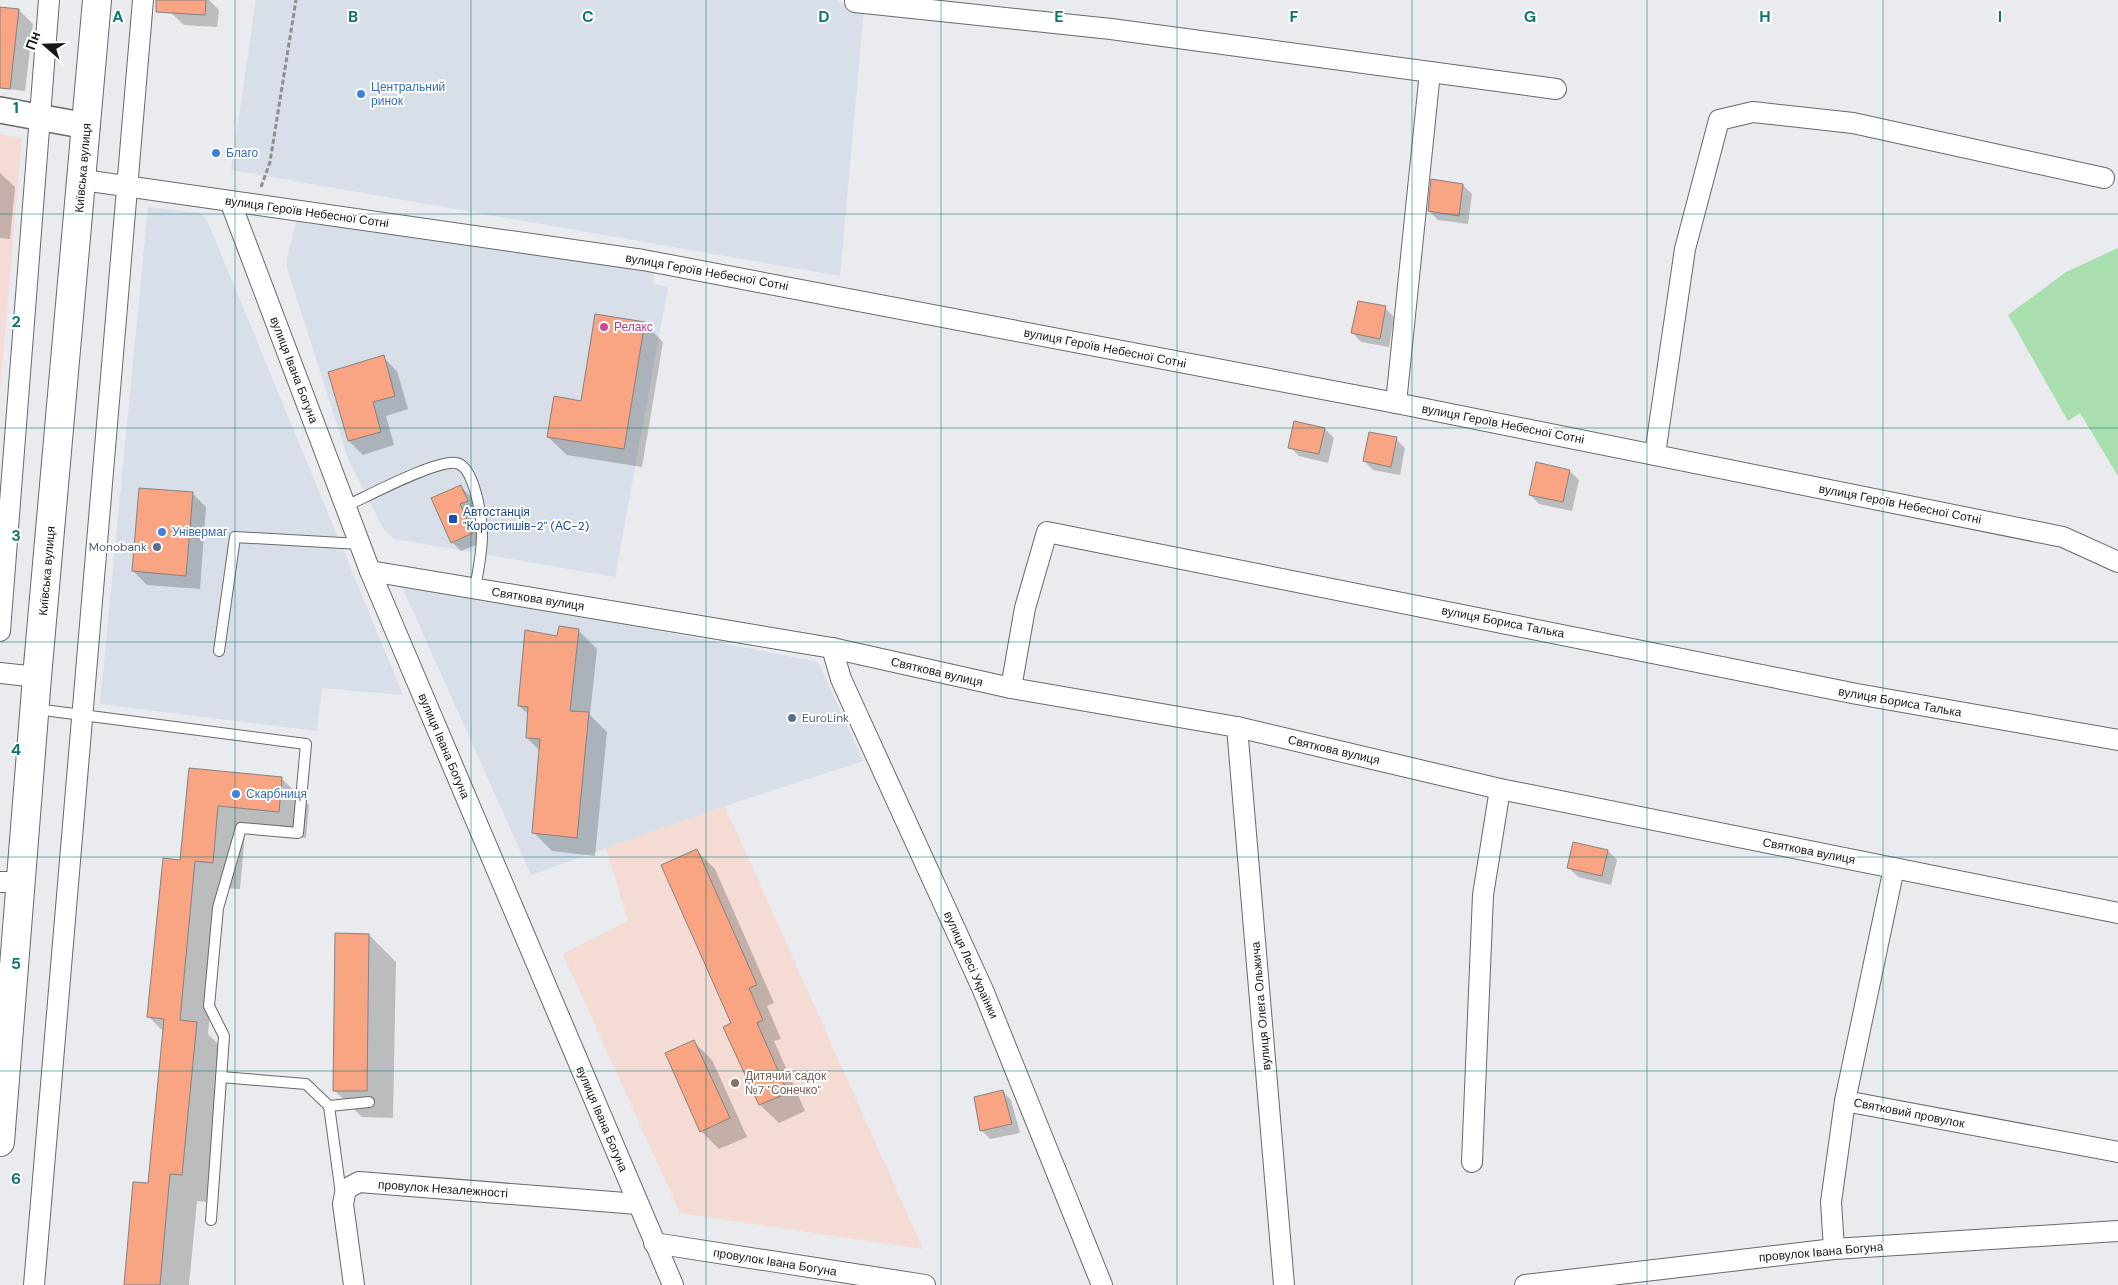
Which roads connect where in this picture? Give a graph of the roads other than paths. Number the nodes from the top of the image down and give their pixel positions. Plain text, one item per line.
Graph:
1 (49, 0) edge
2 (97, 0) edge
3 (143, 0) edge
4 (855, 0) edge
5 (1430, 72) junction
6 (1556, 89) dead end
7 (0, 110) edge
8 (41, 118) junction
9 (87, 126) junction
10 (2104, 178) dead end
11 (83, 180) junction
12 (127, 186) junction
13 (230, 201) junction
14 (1396, 403) junction
15 (1655, 454) junction
16 (346, 506) junction
17 (360, 544) junction
18 (2118, 562) edge
19 (370, 571) junction
20 (475, 589) junction
21 (0, 631) edge
22 (832, 648) junction
23 (219, 651) dead end
24 (0, 673) edge
25 (37, 677) junction
26 (1011, 688) junction
27 (35, 708) junction
28 (82, 715) junction
29 (1238, 727) junction
30 (2118, 740) edge
31 (1500, 789) junction
32 (1894, 868) junction
33 (10, 882) edge
34 (2118, 913) edge
35 (221, 1077) junction
36 (1845, 1101) junction
37 (369, 1102) dead end
38 (329, 1106) junction
39 (0, 1142) edge
40 (2118, 1152) edge
41 (1472, 1162) dead end
42 (343, 1204) junction
43 (638, 1204) junction
44 (212, 1220) dead end
45 (2118, 1231) edge
46 (654, 1243) junction
47 (1834, 1249) junction
48 (34, 1285) edge
49 (354, 1285) edge
50 (673, 1285) edge
51 (925, 1285) edge
52 (1102, 1285) edge
53 (1284, 1285) edge
54 (1525, 1285) edge

1 - 8 street
2 - 9 main road, Київська вулиця
3 - 12 street
4 - 5 street
5 - 6 street
5 - 14 street
7 - 8 street
8 - 9 street
8 - 21 street
9 - 11 main road, Київська вулиця
10 - 15 street
11 - 12 street, вулиця Героїв Небесної Сотні
11 - 25 main road, Київська вулиця
12 - 13 street, вулиця Героїв Небесної Сотні
12 - 28 street
13 - 14 street, вулиця Героїв Небесної Сотні
13 - 16 street, вулиця Івана Богуна
14 - 15 street, вулиця Героїв Небесної Сотні
15 - 18 street, вулиця Героїв Небесної Сотні
16 - 17 street, вулиця Івана Богуна
16 - 20 lane
17 - 19 street, вулиця Івана Богуна
17 - 23 lane
19 - 20 street, Святкова вулиця
19 - 43 street, вулиця Івана Богуна
20 - 22 street, Святкова вулиця
22 - 26 street, Святкова вулиця
22 - 52 street, вулиця Лесі Українки
24 - 25 street
25 - 27 main road, Київська вулиця
26 - 29 street, Святкова вулиця
26 - 30 street, вулиця Бориса Талька
27 - 28 lane
27 - 33 main road, Київська вулиця
28 - 35 lane
28 - 48 street
29 - 31 street, Святкова вулиця
29 - 53 street, вулиця Олега Ольжича
31 - 32 street, Святкова вулиця
31 - 41 street
32 - 34 street, Святкова вулиця
32 - 36 street, Святковий провулок
33 - 39 main road, Київська вулиця
35 - 38 lane
35 - 44 lane
36 - 40 street, Святковий провулок
36 - 47 street
37 - 38 lane
38 - 42 lane
42 - 43 street, провулок Незалежності
42 - 49 street
43 - 46 street, вулиця Івана Богуна
45 - 47 street, провулок Івана Богуна
46 - 50 street, вулиця Івана Богуна
46 - 51 street, провулок Івана Богуна
47 - 54 street, провулок Івана Богуна

